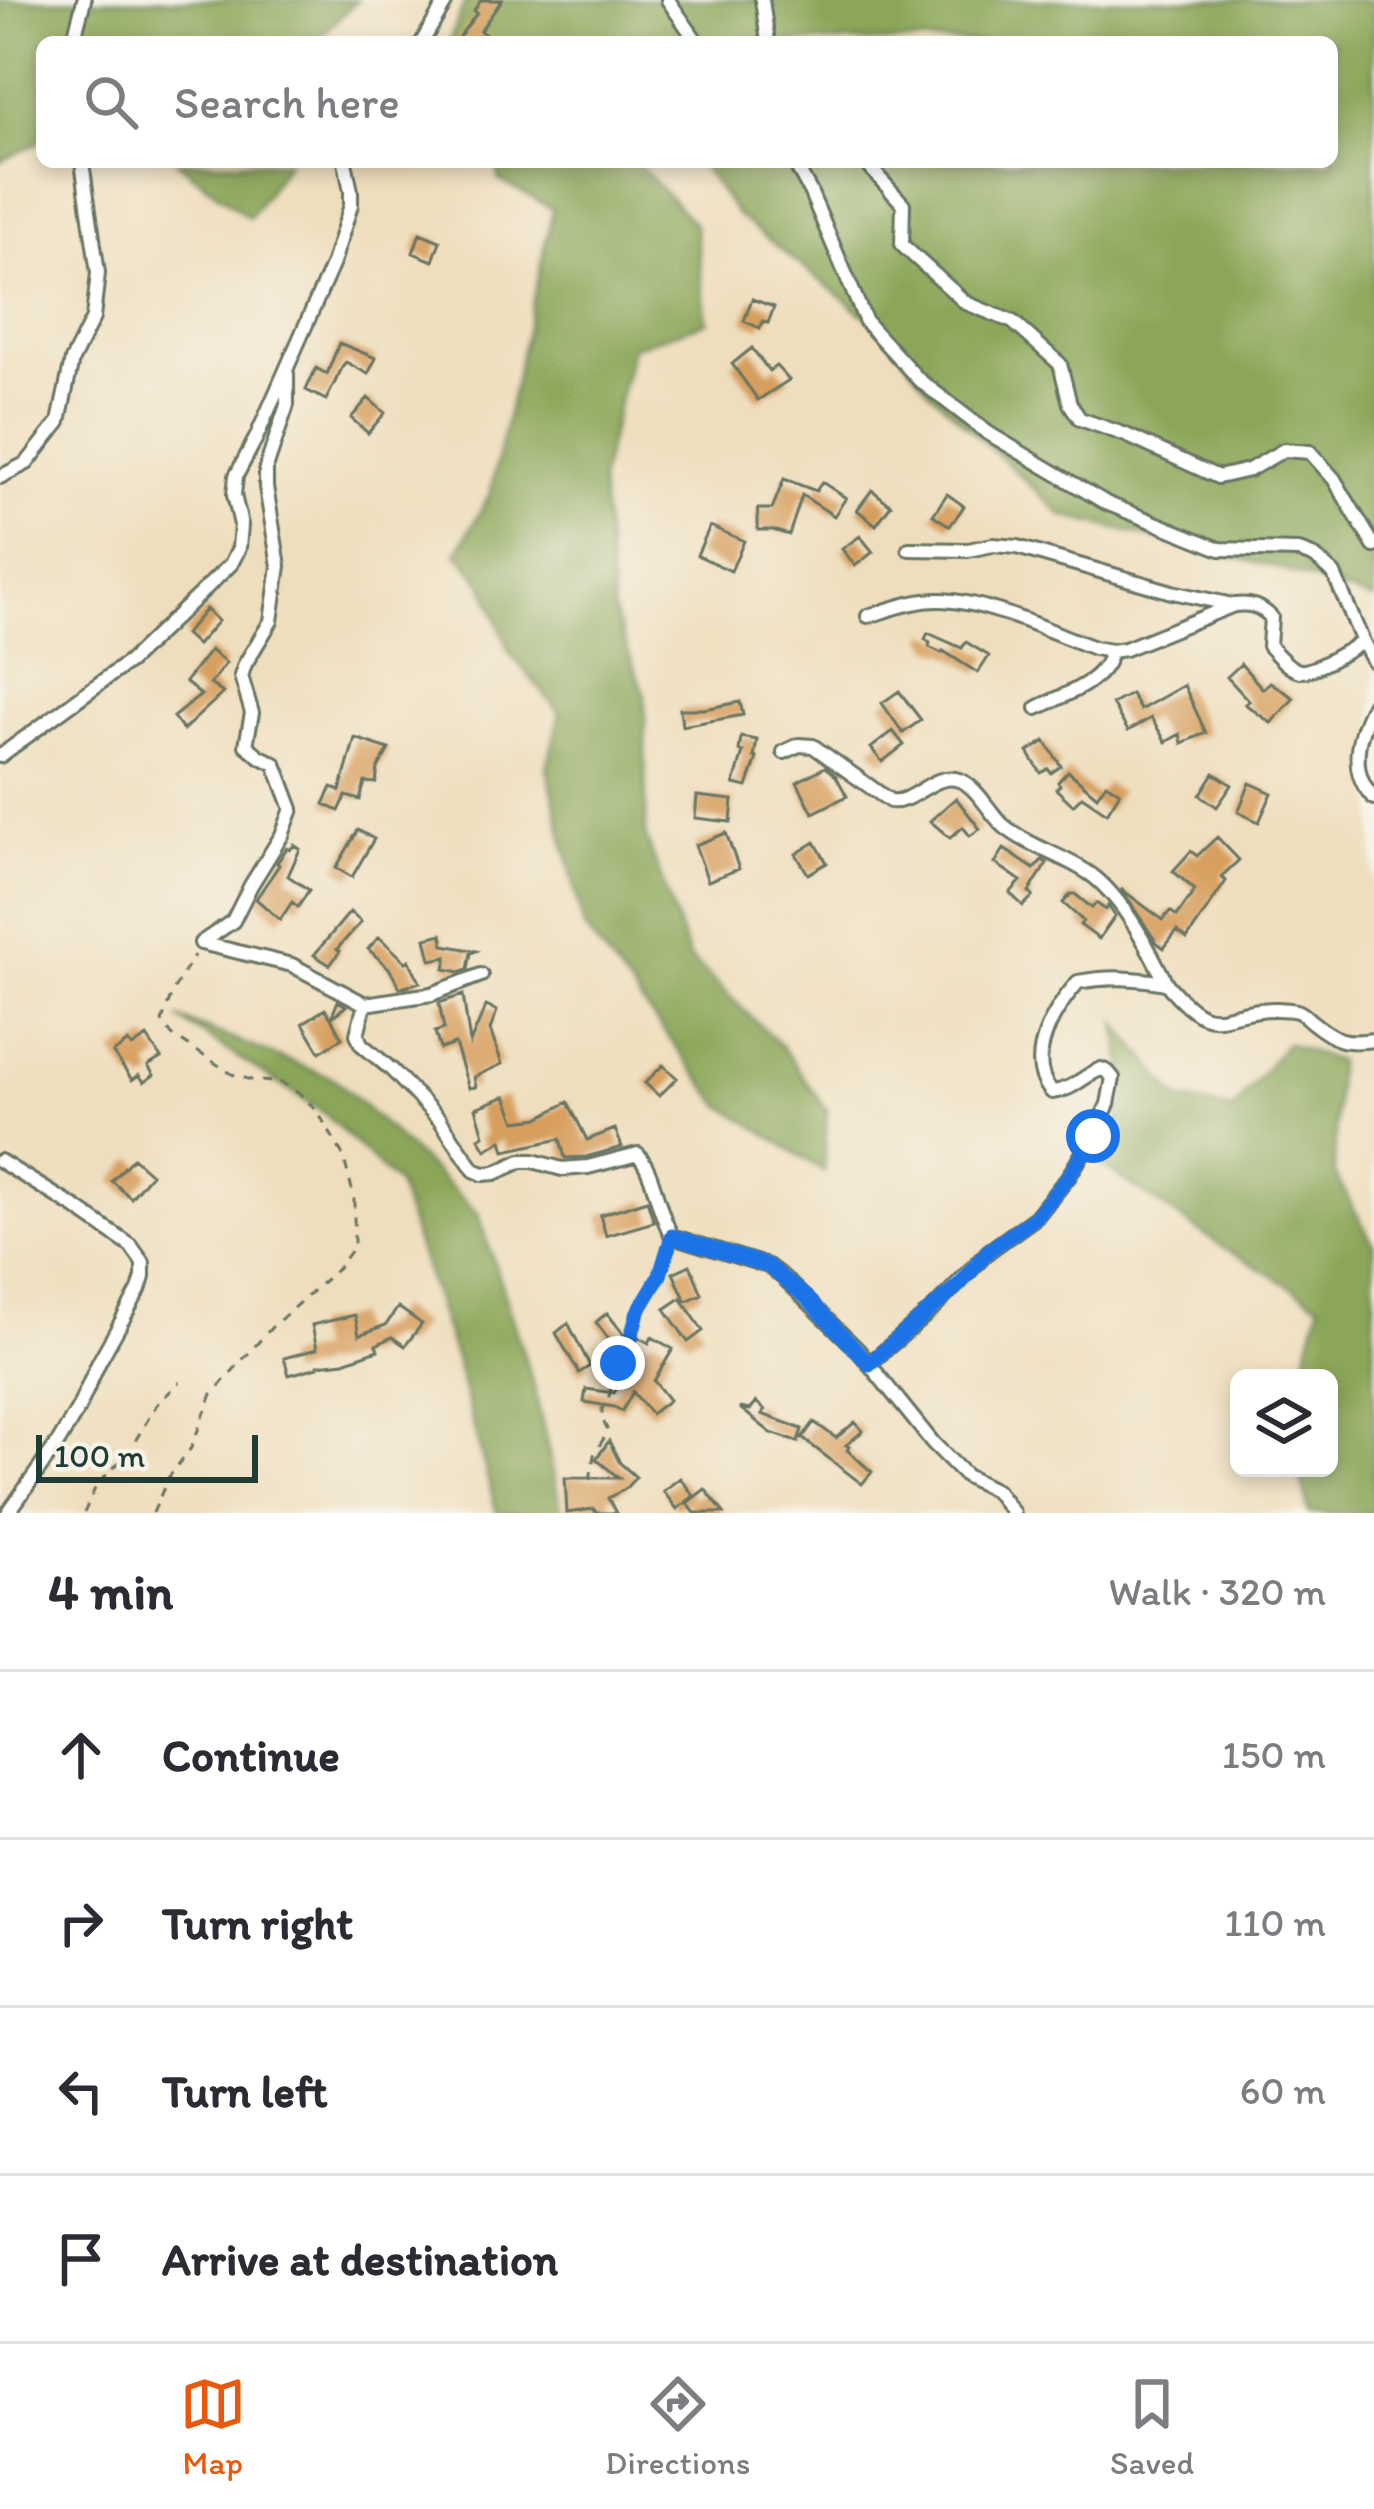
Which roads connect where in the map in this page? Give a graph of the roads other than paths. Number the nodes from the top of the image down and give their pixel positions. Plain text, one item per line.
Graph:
1 (84, 0) edge
2 (447, 0) edge
3 (668, 0) edge
4 (763, 0) edge
5 (75, 36) edge
6 (426, 36) edge
7 (694, 36) edge
8 (767, 36) edge
9 (83, 168) edge
10 (346, 168) edge
11 (797, 168) edge
12 (870, 168) edge
13 (286, 365) junction
14 (0, 477) edge
15 (1374, 546) edge
16 (909, 549) dead end
17 (1234, 605) junction
18 (868, 616) dead end
19 (1363, 642) junction
20 (1112, 651) junction
21 (1374, 662) edge
22 (1374, 703) edge
23 (1037, 708) dead end
24 (784, 752) dead end
25 (0, 756) edge
26 (1374, 798) edge
27 (481, 975) dead end
28 (1166, 983) junction
29 (365, 1004) junction
30 (1374, 1040) edge
31 (0, 1161) edge
32 (869, 1364) junction
33 (8, 1513) edge
34 (1013, 1513) edge

1 - 5 street
2 - 6 street
3 - 7 street
4 - 8 street
9 - 14 street
10 - 13 street
11 - 19 street
12 - 15 street
13 - 25 street
13 - 29 street
16 - 17 street
17 - 19 street
17 - 20 street
18 - 20 street
19 - 21 street
20 - 23 street
22 - 26 street
24 - 28 street
27 - 29 street
28 - 30 street
28 - 32 street
29 - 32 street
31 - 33 street
32 - 34 street

